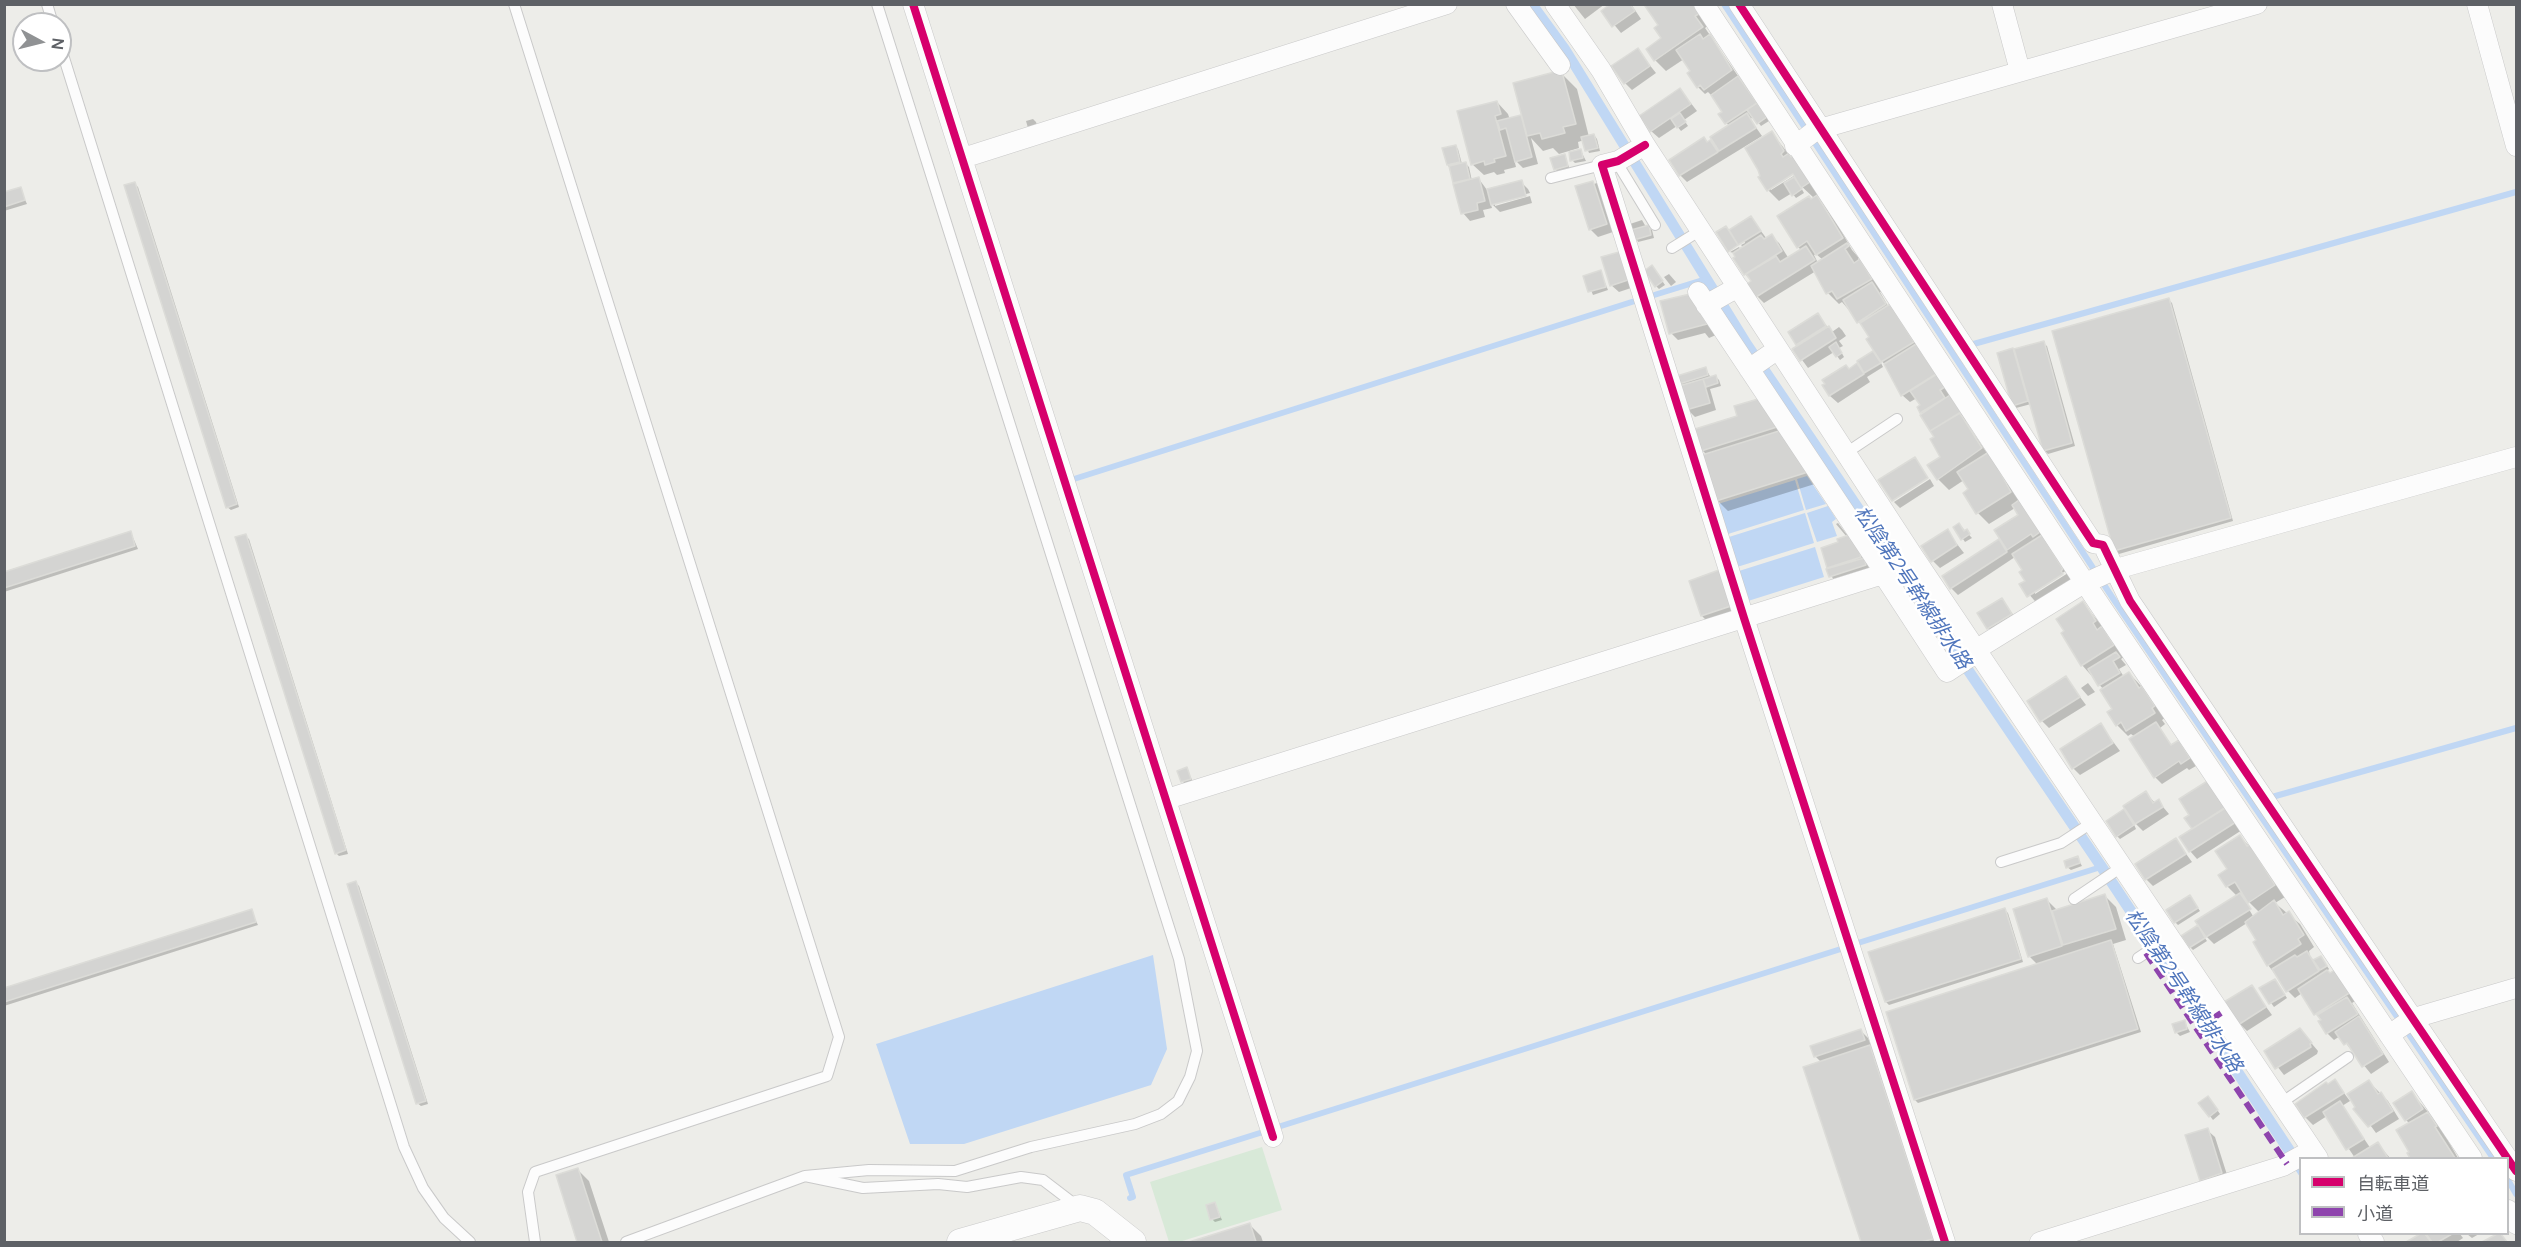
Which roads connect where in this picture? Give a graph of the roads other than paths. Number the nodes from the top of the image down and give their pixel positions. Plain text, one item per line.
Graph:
1 (514, 4) edge
2 (876, 4) edge
3 (913, 4) edge
4 (1447, 4) edge
5 (1516, 4) edge
6 (1555, 4) edge
7 (1704, 4) edge
8 (1739, 4) edge
9 (2002, 4) edge
10 (2257, 4) edge
11 (2477, 4) edge
12 (1560, 65) dead end
13 (2020, 71) junction
14 (68, 72) edge
15 (1819, 129) junction
16 (1797, 144) junction
17 (1643, 146) junction
18 (2517, 146) edge
19 (963, 158) junction
20 (1612, 162) junction
21 (1551, 178) dead end
22 (1655, 225) dead end
23 (1697, 232) junction
24 (1673, 248) dead end
25 (1733, 289) junction
26 (1775, 351) junction
27 (1750, 368) junction
28 (1897, 419) dead end
29 (1846, 453) junction
30 (2517, 457) edge
31 (1911, 557) junction
32 (2113, 571) junction
33 (1885, 572) junction
34 (2087, 582) junction
35 (1744, 618) junction
36 (1976, 652) junction
37 (1167, 800) junction
38 (2092, 823) junction
39 (2001, 862) dead end
40 (2119, 868) junction
41 (2074, 899) dead end
42 (2168, 938) junction
43 (2143, 955) dead end
44 (2517, 988) edge
45 (2402, 1026) junction
46 (2348, 1057) dead end
47 (2281, 1103) junction
48 (1273, 1137) dead end
49 (2306, 1156) edge
50 (2471, 1157) edge
51 (2506, 1157) edge
52 (2299, 1158) edge
53 (805, 1176) junction
54 (1080, 1208) junction
55 (470, 1242) edge
56 (535, 1242) edge
57 (626, 1242) edge
58 (960, 1242) edge
59 (1133, 1242) edge
60 (1945, 1242) edge
61 (2040, 1242) edge

1 - 56 lane
2 - 53 lane
3 - 19 street
4 - 19 street
5 - 12 street
6 - 17 street
7 - 16 street
8 - 15 street
9 - 13 street
10 - 13 street
11 - 18 street
13 - 15 street
14 - 55 lane
15 - 16 street
15 - 32 street
16 - 34 street
17 - 20 street
17 - 23 street
19 - 37 street
20 - 21 lane
20 - 22 lane
20 - 35 street
23 - 24 lane
23 - 25 street
25 - 26 street
25 - 27 street
26 - 27 street
26 - 29 street
27 - 33 street
28 - 29 lane
29 - 31 street
30 - 32 street
31 - 33 street
31 - 36 street
32 - 34 street
32 - 45 street
33 - 35 street
33 - 36 street
34 - 36 street
34 - 45 street
35 - 37 street
35 - 60 street
36 - 38 street
37 - 48 street
38 - 39 lane
38 - 40 street
40 - 41 lane
40 - 42 street
42 - 43 lane
42 - 47 street
44 - 45 street
45 - 50 street
45 - 51 street
46 - 47 lane
47 - 49 street
52 - 61 street
53 - 54 lane
53 - 57 lane
54 - 58 street
54 - 59 street

